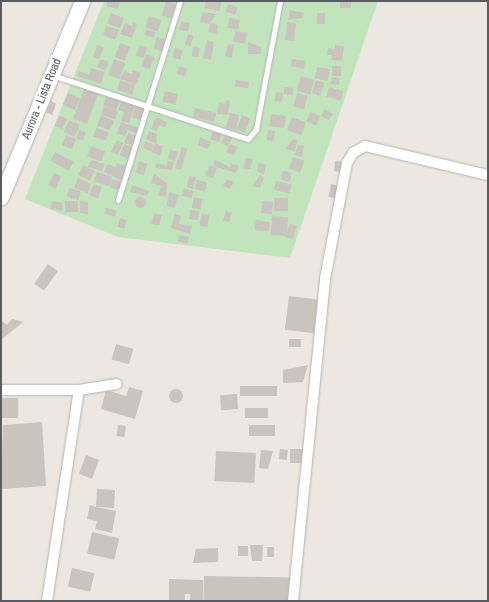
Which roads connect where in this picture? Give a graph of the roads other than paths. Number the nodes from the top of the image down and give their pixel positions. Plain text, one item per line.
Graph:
1 (82, 1) edge
2 (180, 1) edge
3 (280, 1) edge
4 (52, 75) junction
5 (150, 108) junction
6 (488, 175) edge
7 (1, 197) edge
8 (118, 200) dead end
9 (117, 384) dead end
10 (1, 390) edge
11 (79, 390) junction
12 (47, 601) edge
13 (293, 601) edge

1 - 4 street, Aurora - Lista Road
2 - 5 lane
3 - 5 lane
4 - 5 lane
4 - 7 street, Aurora - Lista Road
5 - 8 lane
6 - 13 street
9 - 11 street
10 - 11 street
11 - 12 street

